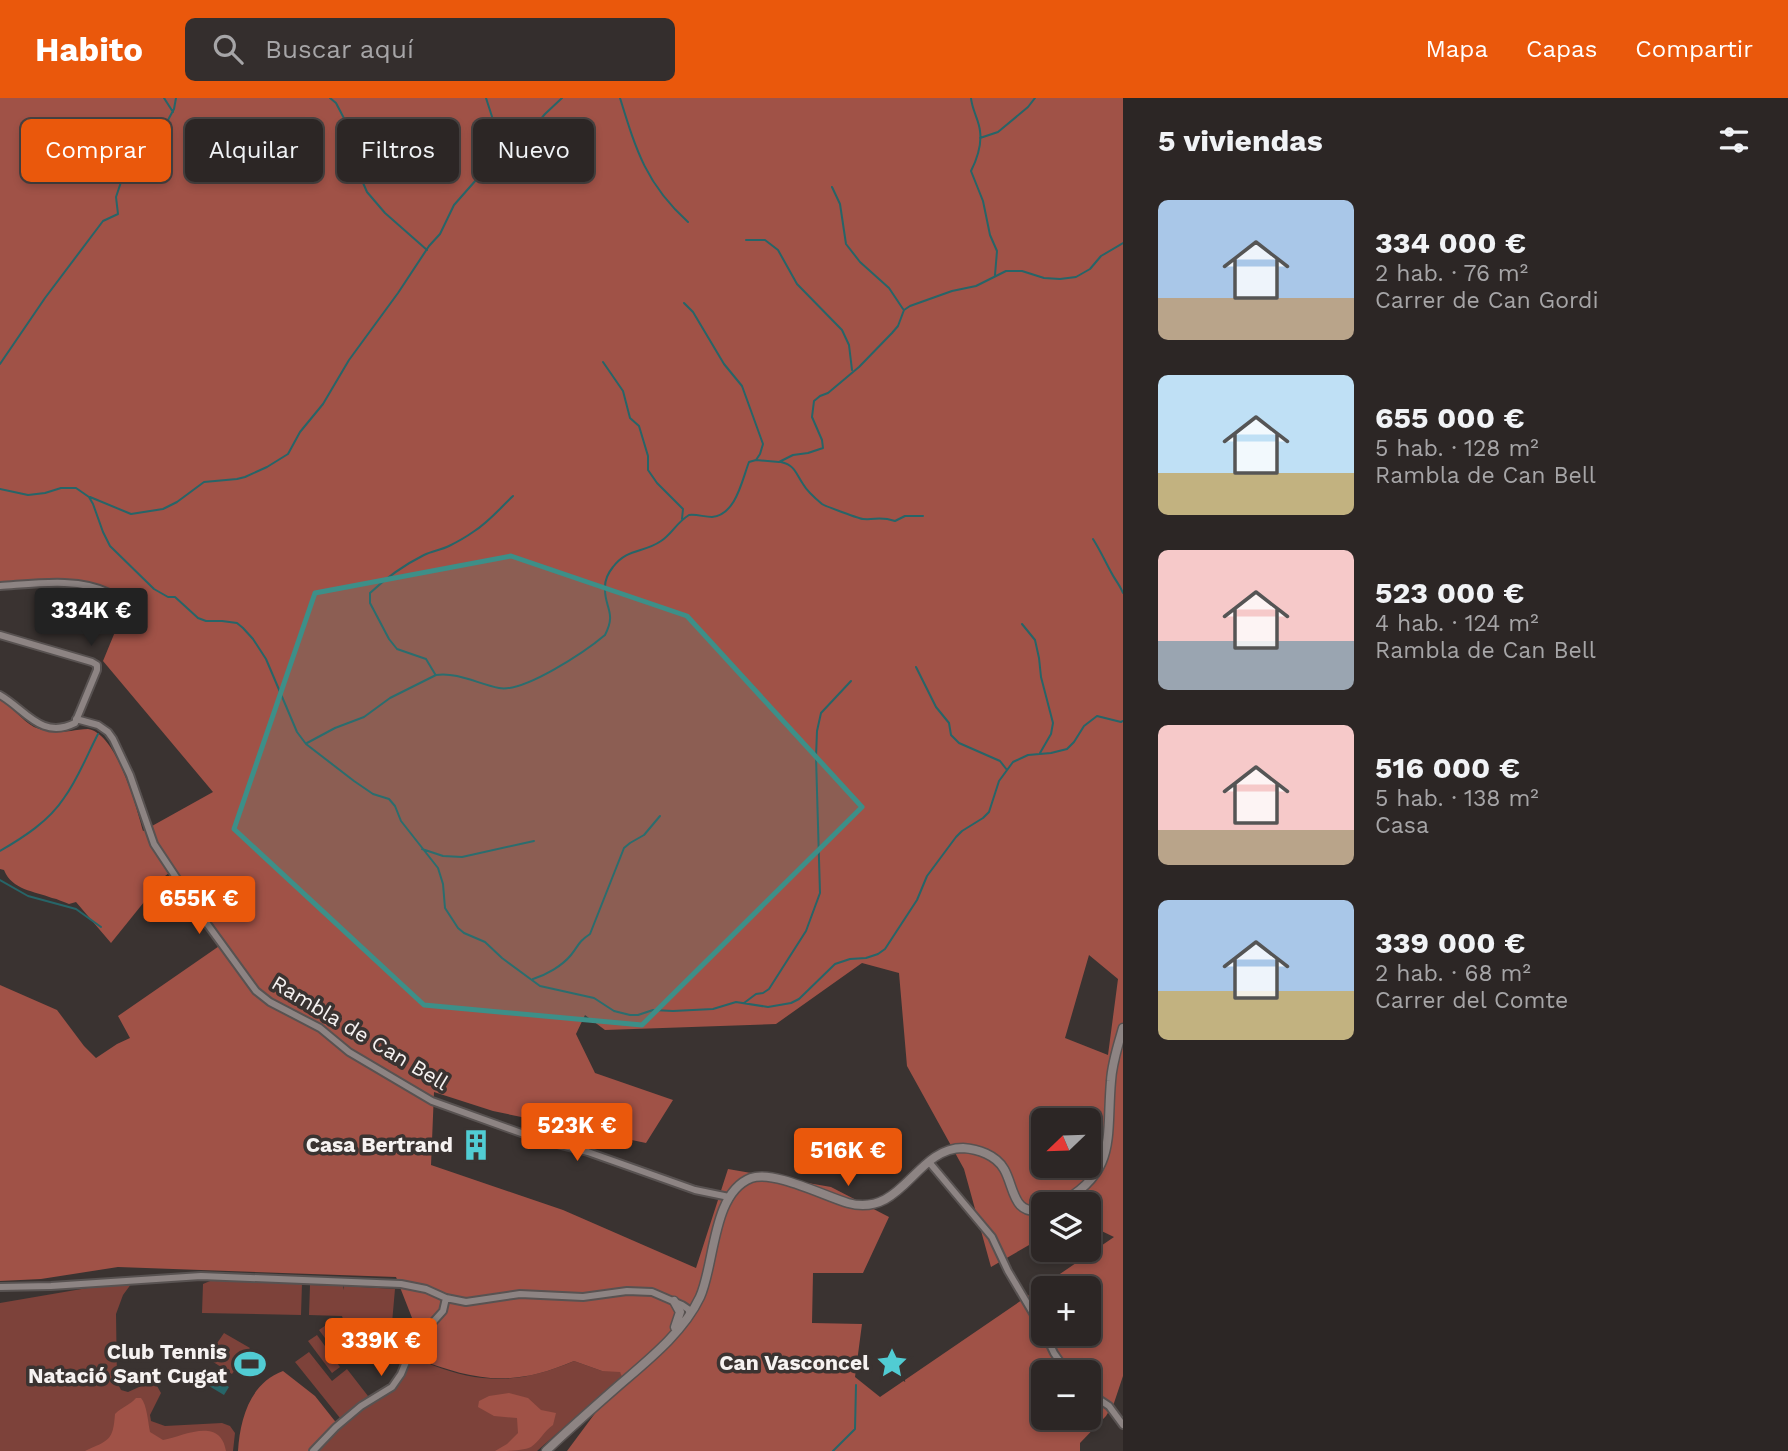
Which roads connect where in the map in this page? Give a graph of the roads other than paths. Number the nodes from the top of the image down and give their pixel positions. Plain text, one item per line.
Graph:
1 (0, 586) edge
2 (129, 612) dead end
3 (0, 635) edge
4 (0, 695) edge
5 (76, 719) junction
6 (1123, 1028) edge
7 (929, 1162) junction
8 (1077, 1192) edge
9 (729, 1197) junction
10 (1031, 1212) edge
11 (0, 1287) edge
12 (446, 1298) junction
13 (674, 1301) junction
14 (690, 1309) junction
15 (1031, 1310) edge
16 (669, 1339) junction
17 (1101, 1401) edge
18 (1123, 1424) edge
19 (313, 1451) edge
20 (546, 1451) edge

1 - 2 street
3 - 5 street
4 - 5 street
5 - 9 street, Rambla de Can Bell
6 - 8 main road
7 - 9 main road
7 - 10 main road
7 - 15 street
9 - 14 main road
11 - 12 street
12 - 13 street
12 - 19 street
13 - 14 main road
13 - 16 main road
14 - 16 main road
16 - 20 main road
17 - 18 street

